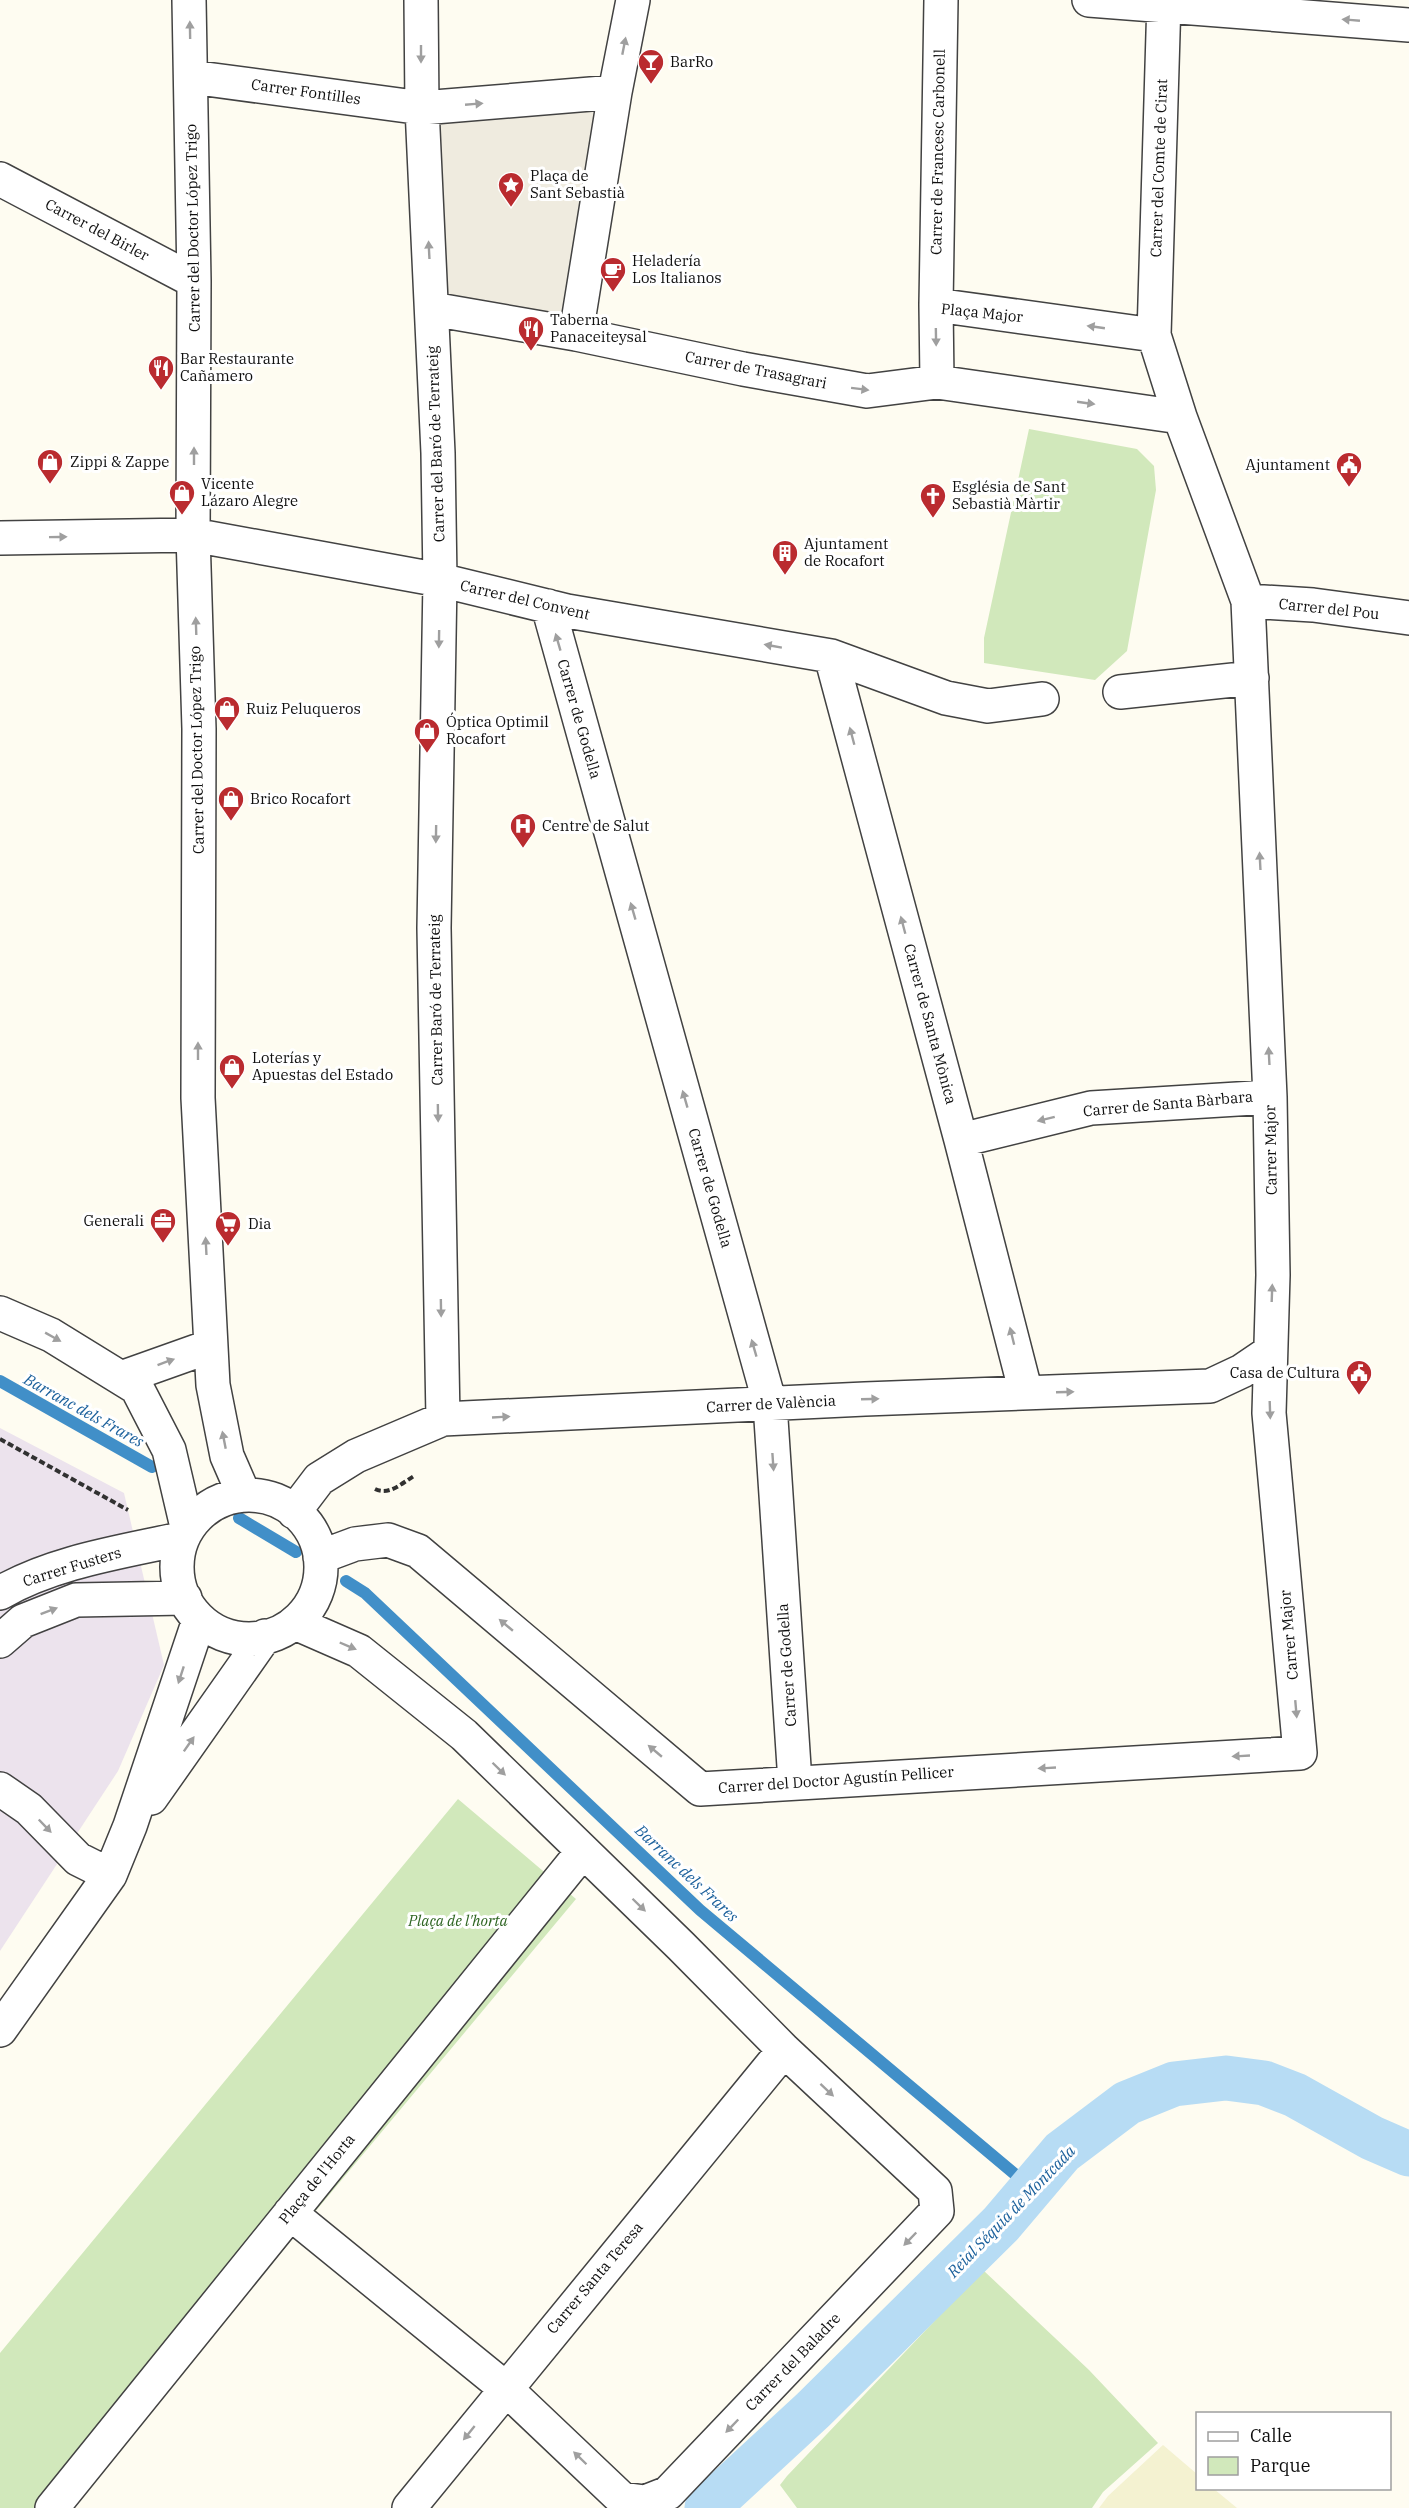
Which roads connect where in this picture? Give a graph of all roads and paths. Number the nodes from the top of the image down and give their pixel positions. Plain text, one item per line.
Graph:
1 (189, 0) edge
2 (421, 0) edge
3 (633, 0) edge
4 (941, 0) edge
5 (1089, 0) edge
6 (1164, 2) edge
7 (1409, 25) edge
8 (191, 77) junction
9 (615, 92) junction
10 (422, 108) junction
11 (0, 179) edge
12 (194, 281) junction
13 (936, 305) junction
14 (432, 309) junction
15 (576, 334) junction
16 (1154, 335) junction
17 (938, 382) junction
18 (1180, 417) junction
19 (193, 536) junction
20 (0, 538) edge
21 (440, 580) junction
22 (1248, 601) junction
23 (548, 606) junction
24 (1409, 618) edge
25 (831, 656) junction
26 (1252, 678) junction
27 (1120, 692) dead end
28 (1042, 699) dead end
29 (1270, 1096) junction
30 (961, 1140) junction
31 (0, 1313) edge
32 (211, 1346) junction
33 (1270, 1352) junction
34 (121, 1378) junction
35 (1026, 1393) junction
36 (770, 1404) junction
37 (443, 1419) junction
38 (0, 1439) edge
39 (356, 1456) junction
40 (419, 1473) dead end
41 (244, 1495) junction
42 (294, 1512) junction
43 (184, 1533) junction
44 (320, 1557) junction
45 (0, 1593) edge
46 (192, 1609) junction
47 (295, 1623) junction
48 (265, 1636) junction
49 (0, 1641) edge
50 (1300, 1753) joint
51 (795, 1782) junction
52 (0, 1790) edge
53 (130, 1826) junction
54 (583, 1851) junction
55 (110, 1875) junction
56 (0, 2030) edge
57 (784, 2050) junction
58 (290, 2214) junction
59 (506, 2388) junction
60 (52, 2508) edge
61 (409, 2508) edge

8 -> 1 street, Carrer del Doctor López Trigo
2 -> 10 street
9 -> 3 street
4 - 13 street, Carrer de Francesc Carbonell
5 - 6 street
7 -> 6 street
6 - 16 street, Carrer del Comte de Cirat
8 - 10 street, Carrer Fontilles
8 - 12 street, Carrer del Doctor López Trigo
10 -> 9 street
9 - 15 street
14 -> 10 street
11 - 12 street, Carrer del Birler
19 -> 12 street, Carrer del Doctor López Trigo
16 -> 13 street, Plaça Major
13 -> 17 street, Plaça Major
14 - 15 street
14 - 21 street, Carrer del Baró de Terrateig
15 -> 17 street, Carrer de Trasagrari
16 - 18 street
17 -> 18 street
18 - 22 street
20 -> 19 street, Carrer del Convent
19 - 21 street, Carrer del Convent
32 -> 19 street, Carrer del Doctor López Trigo
21 - 23 street, Carrer del Convent
21 -> 37 street, Carrer Baró de Terrateig
22 - 24 street, Carrer del Pou
22 - 26 street
25 -> 23 street, Carrer del Convent
36 -> 23 street, Carrer de Godella
25 - 28 street, Carrer del Convent
30 -> 25 street, Carrer de Santa Mònica
26 - 27 street
29 -> 26 street, Carrer Major
29 -> 30 street, Carrer de Santa Bàrbara
33 -> 29 street, Carrer Major
35 -> 30 street, Carrer de Santa Mònica
31 -> 34 street
34 -> 32 street
41 -> 32 street, Carrer del Doctor López Trigo
35 -> 33 street, Carrer de València
33 -> 50 street, Carrer Major
34 - 43 street
36 -> 35 street, Carrer de València
37 -> 36 street, Carrer de València
36 -> 51 street, Carrer de Godella
37 - 39 street, Carrer de València
38 - 43 path
39 - 40 path
39 - 42 street, Carrer de València
41 - 42 street
41 - 43 street
42 - 44 street
43 - 45 street, Carrer Fusters
43 - 46 street
44 - 47 street
51 -> 44 street, Carrer del Doctor Agustín Pellicer
46 - 48 street
49 -> 46 street
46 -> 53 street
47 - 48 street
47 -> 54 street
53 -> 48 street
50 -> 51 street, Carrer del Doctor Agustín Pellicer
52 -> 55 street
53 - 55 street
54 -> 57 street
54 - 58 street, Plaça de l'Horta
55 - 56 street
57 - 59 street, Carrer Santa Teresa
57 -> 59 street, Carrer del Baladre
58 - 59 street
58 - 60 street, Plaça de l'Horta
59 -> 61 street, Carrer Santa Teresa

